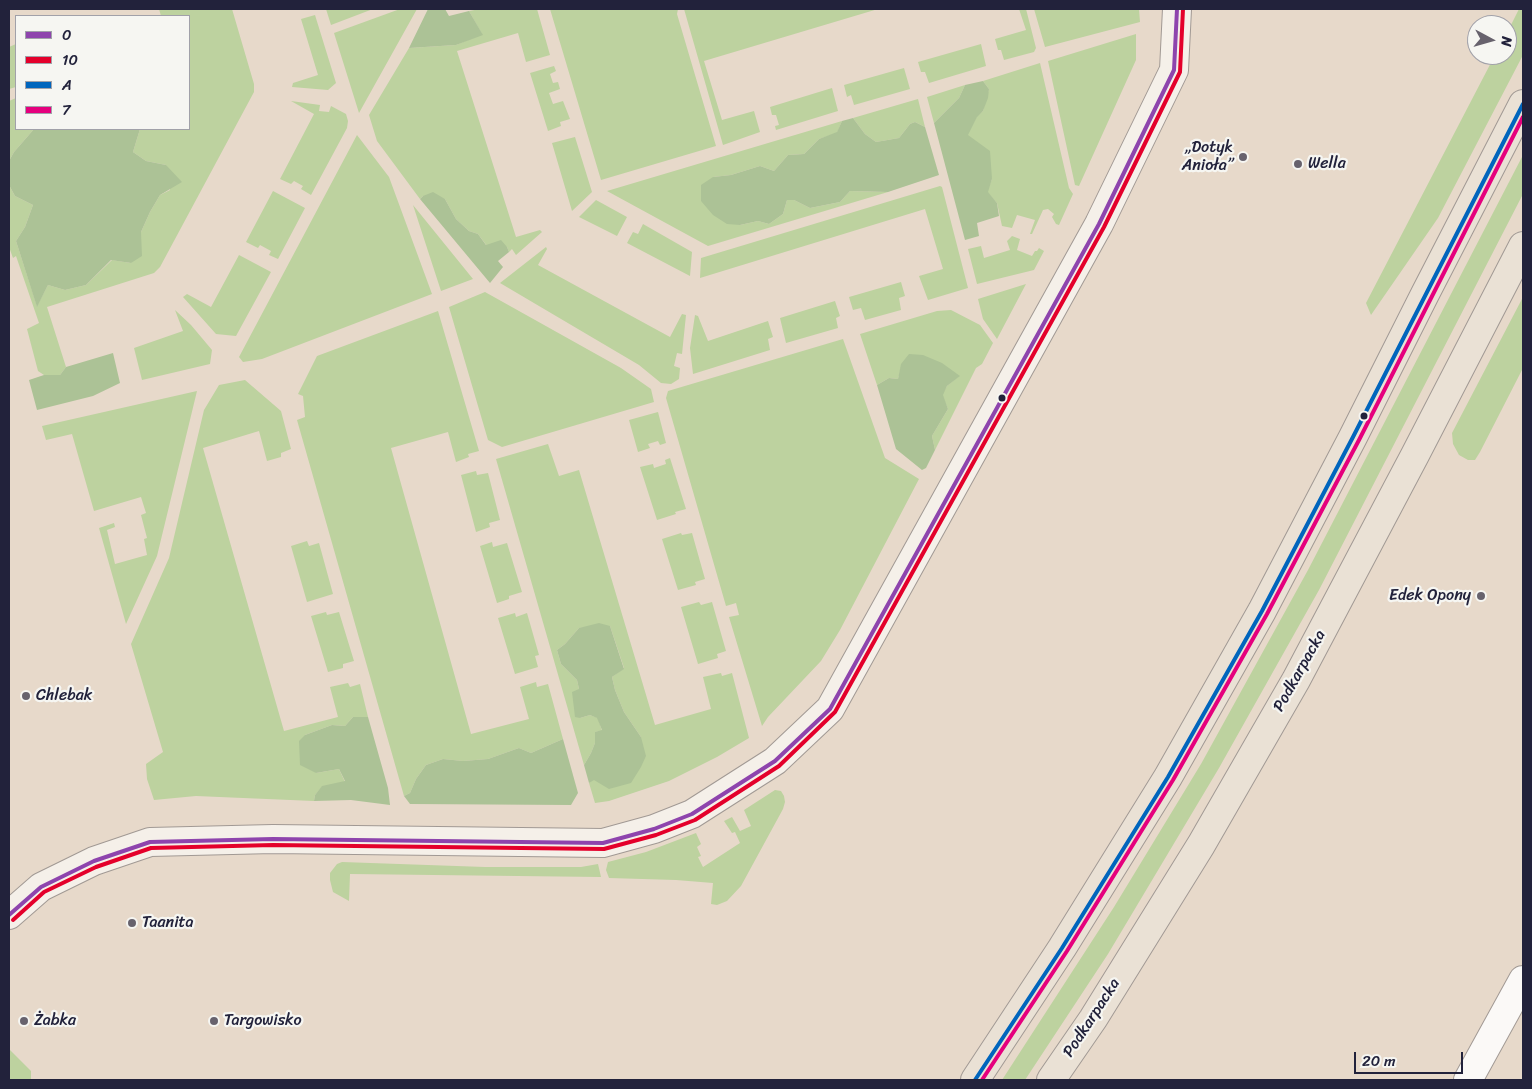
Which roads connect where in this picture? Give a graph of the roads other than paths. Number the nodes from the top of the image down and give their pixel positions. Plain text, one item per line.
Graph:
1 (1177, 9) edge
2 (1523, 104) edge
3 (1523, 246) edge
4 (9, 915) edge
5 (1523, 980) edge
6 (975, 1080) edge
7 (1051, 1080) edge
8 (1468, 1080) edge

1 - 4 street
2 - 6 main road
3 - 7 main road, Podkarpacka
5 - 8 street

